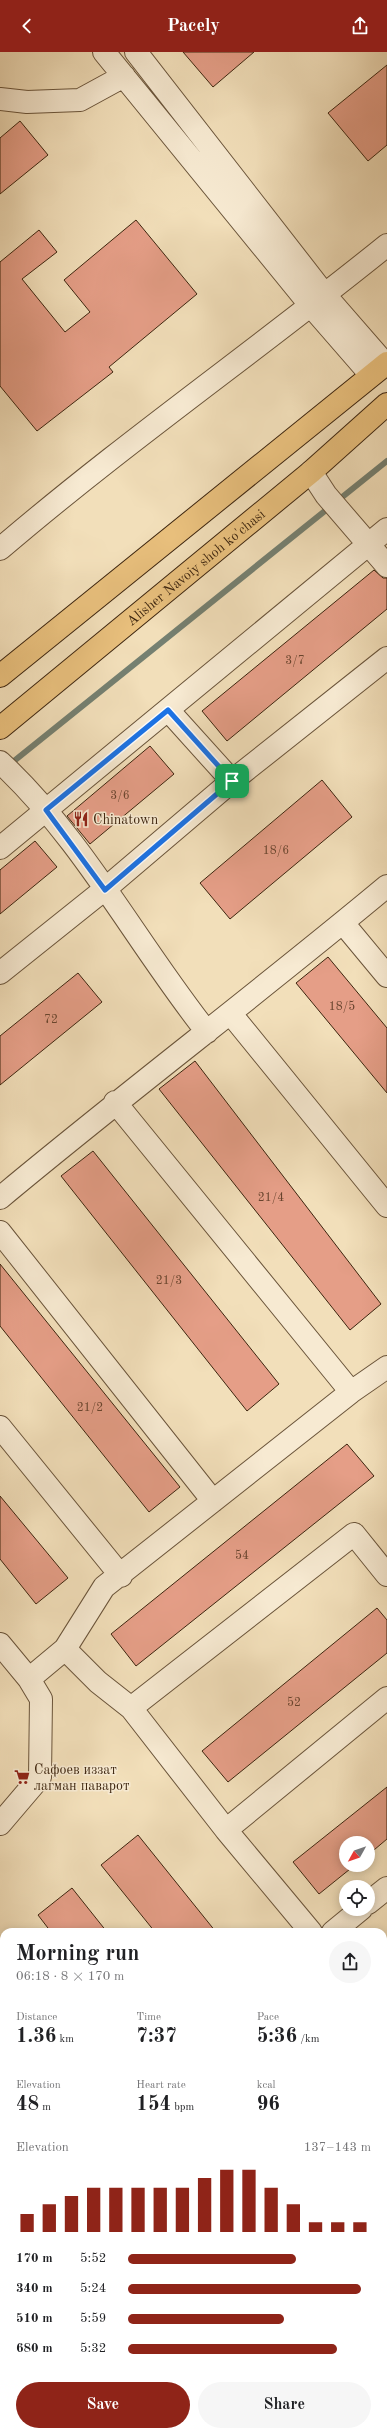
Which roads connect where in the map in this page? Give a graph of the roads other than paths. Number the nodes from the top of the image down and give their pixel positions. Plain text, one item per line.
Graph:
1 (104, 52) edge
2 (142, 54) edge
3 (124, 76) junction
4 (0, 99) edge
5 (387, 245) edge
6 (318, 300) junction
7 (381, 367) edge
8 (387, 404) edge
9 (311, 472) junction
10 (387, 529) edge
11 (368, 545) junction
12 (0, 549) edge
13 (387, 566) edge
14 (387, 658) edge
15 (0, 676) edge
16 (168, 710) junction
17 (0, 728) edge
18 (7, 769) edge
19 (232, 781) junction
20 (46, 810) junction
21 (0, 848) edge
22 (387, 886) edge
23 (105, 890) junction
24 (343, 923) junction
25 (0, 973) edge
26 (387, 976) edge
27 (231, 1014) junction
28 (207, 1032) junction
29 (116, 1102) junction
30 (0, 1198) edge
31 (386, 1201) edge
32 (0, 1232) edge
33 (387, 1366) edge
34 (351, 1392) junction
35 (0, 1427) edge
36 (212, 1501) junction
37 (387, 1575) edge
38 (121, 1576) junction
39 (0, 1644) edge
40 (65, 1649) junction
41 (29, 1678) junction
42 (387, 1698) edge
43 (131, 1708) junction
44 (0, 1824) edge
45 (226, 1830) junction
46 (387, 1888) edge
47 (375, 1897) edge
48 (352, 1916) edge
49 (308, 1928) edge
50 (338, 1928) edge

1 - 3 street
2 - 6 street
3 - 4 street
3 - 6 street
5 - 6 street
6 - 7 street
6 - 12 street
7 - 15 main road
8 - 9 main road, Alisher Navoiy shoh ko'chasi
9 - 11 street
9 - 17 main road, Alisher Navoiy shoh ko'chasi
10 - 11 street
11 - 13 street
11 - 16 street
14 - 19 street
16 - 19 street
16 - 20 street
18 - 20 street
19 - 23 street
20 - 21 street
20 - 23 street
22 - 24 street
23 - 25 street
23 - 28 street
24 - 26 street
24 - 27 street
27 - 28 street
27 - 31 street
28 - 29 street
29 - 30 street
29 - 34 street
32 - 36 street
33 - 34 street
34 - 36 street
35 - 38 street
36 - 38 street
37 - 43 street
38 - 40 street
39 - 41 street
40 - 41 street
40 - 43 street
41 - 44 street
42 - 45 street
43 - 45 street
45 - 49 street
46 - 47 street
48 - 50 street

